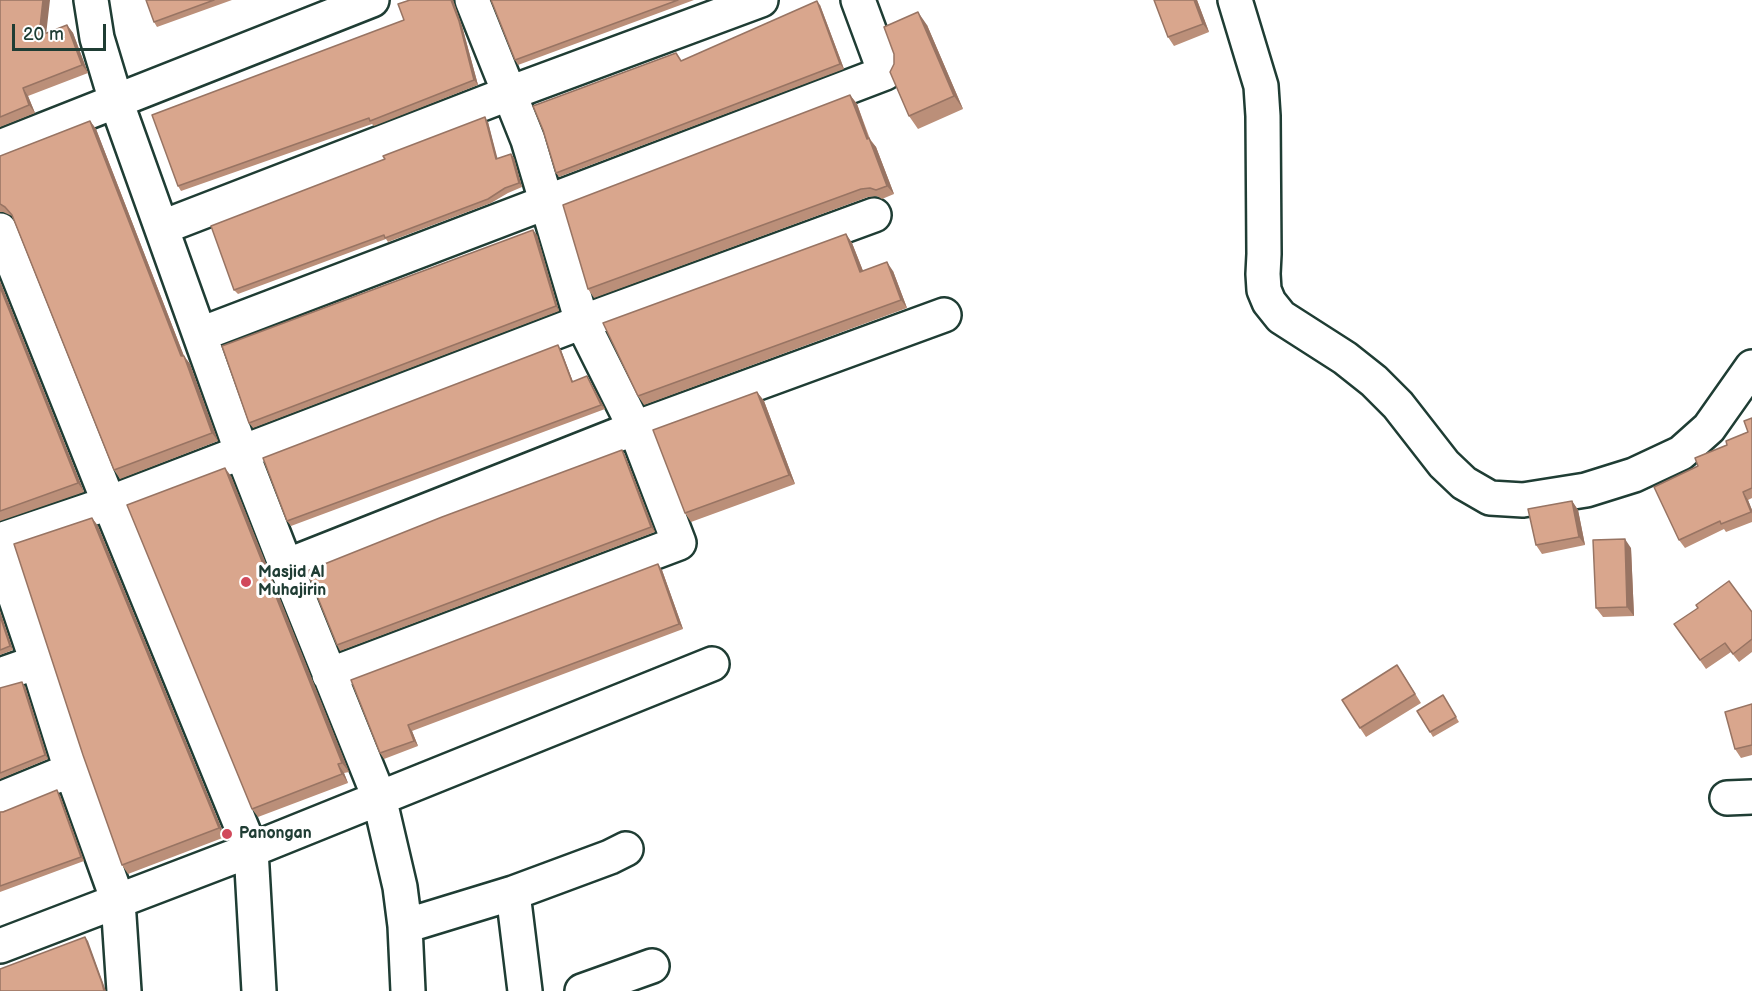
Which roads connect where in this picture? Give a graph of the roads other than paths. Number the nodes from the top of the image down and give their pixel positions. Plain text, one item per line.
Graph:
1 (91, 0) edge
2 (372, 0) edge
3 (472, 0) edge
4 (761, 0) edge
5 (858, 0) edge
6 (1234, 0) edge
7 (510, 93) junction
8 (116, 101) junction
9 (0, 147) edge
10 (547, 201) junction
11 (874, 215) dead end
12 (163, 227) junction
13 (0, 230) edge
14 (944, 315) dead end
15 (582, 322) junction
16 (201, 334) junction
17 (1752, 367) edge
18 (635, 428) junction
19 (242, 453) junction
20 (109, 503) junction
21 (0, 540) edge
22 (0, 552) edge
23 (286, 566) junction
24 (38, 662) junction
25 (712, 664) dead end
26 (0, 675) edge
27 (329, 675) junction
28 (71, 770) junction
29 (379, 797) junction
30 (0, 799) edge
31 (626, 849) dead end
32 (251, 850) junction
33 (513, 893) junction
34 (118, 901) junction
35 (405, 926) junction
36 (0, 946) edge
37 (652, 966) dead end
38 (124, 991) edge
39 (260, 991) edge
40 (408, 991) edge
41 (525, 991) edge
42 (582, 991) edge

1 - 8 street
2 - 8 street
3 - 7 street
4 - 7 street
5 - 10 street
6 - 17 street
7 - 10 street
7 - 12 street
8 - 9 street
8 - 12 street
10 - 15 street
10 - 16 street
11 - 15 street
12 - 16 street
13 - 20 street
14 - 18 street
15 - 18 street
15 - 19 street
16 - 19 street
18 - 23 street
18 - 27 street
19 - 20 street
19 - 23 street
20 - 21 street
20 - 32 street
22 - 24 street
23 - 27 street
24 - 26 street
24 - 28 street
25 - 29 street
27 - 29 street
28 - 30 street
28 - 34 street
29 - 32 street
29 - 35 street
31 - 33 street
32 - 34 street
32 - 39 street
33 - 35 street
33 - 41 street
34 - 36 street
34 - 38 street
35 - 40 street
37 - 42 street

